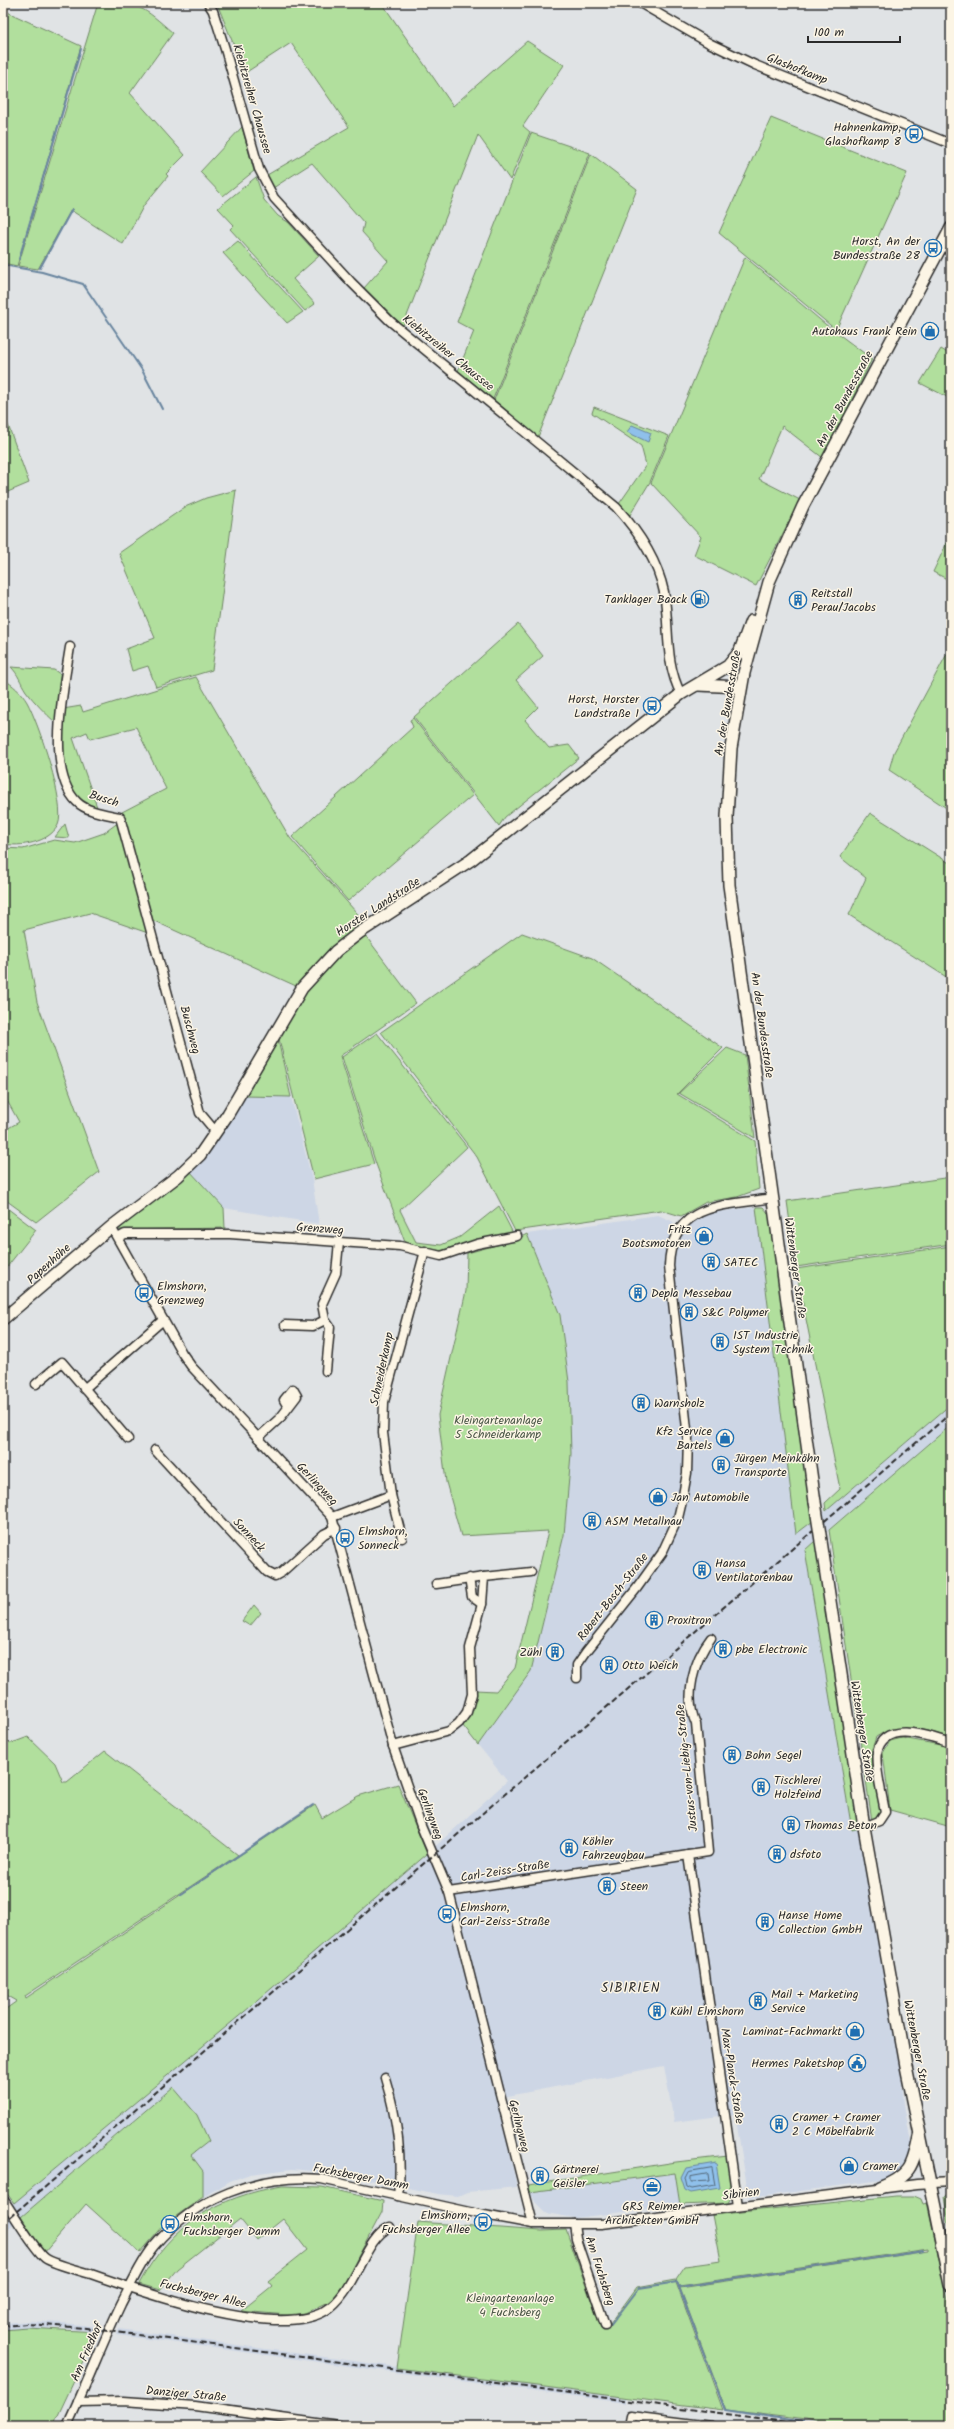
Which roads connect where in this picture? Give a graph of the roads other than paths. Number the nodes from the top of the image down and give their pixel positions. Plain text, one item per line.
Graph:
1 (208, 3) edge
2 (640, 3) edge
3 (951, 144) edge
4 (951, 228) edge
5 (769, 582) junction
6 (70, 647) dead end
7 (698, 685) junction
8 (741, 687) junction
9 (681, 694) junction
10 (150, 929) joint
11 (216, 1132) junction
12 (770, 1178) joint
13 (773, 1198) junction
14 (110, 1227) junction
15 (516, 1236) dead end
16 (118, 1238) junction
17 (339, 1242) junction
18 (425, 1251) junction
19 (3, 1319) edge
20 (163, 1320) junction
21 (325, 1320) junction
22 (285, 1325) dead end
23 (326, 1371) dead end
24 (36, 1384) dead end
25 (84, 1389) junction
26 (288, 1407) dead end
27 (258, 1438) junction
28 (128, 1439) dead end
29 (155, 1450) dead end
30 (391, 1495) junction
31 (332, 1517) junction
32 (336, 1528) junction
33 (402, 1538) dead end
34 (531, 1572) dead end
35 (484, 1577) junction
36 (469, 1578) junction
37 (436, 1584) dead end
38 (482, 1604) junction
39 (711, 1638) dead end
40 (577, 1678) dead end
41 (951, 1743) edge
42 (393, 1746) junction
43 (864, 1828) junction
44 (708, 1852) joint
45 (688, 1855) junction
46 (448, 1892) junction
47 (385, 2078) dead end
48 (920, 2132) junction
49 (951, 2182) edge
50 (930, 2183) junction
51 (880, 2188) junction
52 (398, 2196) junction
53 (4, 2202) edge
54 (738, 2206) junction
55 (533, 2224) junction
56 (574, 2224) junction
57 (390, 2228) dead end
58 (951, 2285) edge
59 (129, 2288) junction
60 (605, 2325) dead end
61 (78, 2402) junction
62 (318, 2425) edge
63 (67, 2426) edge
64 (339, 2426) edge
65 (628, 2426) edge
66 (710, 2426) edge

1 - 9 street, Kiebitzreiher Chaussee
2 - 3 street, Glashofkamp
4 - 5 main road, An der Bundesstraße
5 - 7 main road, Horster Landstraße
5 - 8 main road, An der Bundesstraße
6 - 10 street, Busch
7 - 8 main road
7 - 9 main road, Horster Landstraße
8 - 12 main road, An der Bundesstraße
9 - 11 main road, Horster Landstraße
10 - 11 street, Buschweg
11 - 14 main road, Horster Landstraße
12 - 13 main road, Wittenberger Straße
13 - 40 street, Robert-Bosch-Straße
13 - 43 main road, Wittenberger Straße, bridge
14 - 16 street, Gerlingweg
14 - 19 main road, Papenhöhe
15 - 18 street, Grenzweg
16 - 17 street, Grenzweg
16 - 20 street, Gerlingweg
17 - 18 street, Grenzweg
17 - 21 street
18 - 30 street, Schneiderkamp
20 - 25 street
20 - 27 street, Gerlingweg
21 - 22 street
21 - 23 street
24 - 25 street
25 - 28 street
26 - 27 street
27 - 31 street, Gerlingweg
29 - 32 street, Sonneck
30 - 31 street
30 - 33 street, Schneiderkamp
31 - 32 street, Gerlingweg
32 - 42 street, Gerlingweg
34 - 35 street
35 - 36 street
35 - 38 street
36 - 37 street
36 - 38 street
38 - 42 street
39 - 44 street, Justus-von-Liebig-Straße
41 - 43 street
42 - 46 street, Gerlingweg
43 - 48 main road, Wittenberger Straße
44 - 45 street, Carl-Zeiss-Straße
45 - 46 street, Carl-Zeiss-Straße
45 - 54 street, Max-Planck-Straße
46 - 55 street, Gerlingweg
47 - 52 street
48 - 50 main road, Wittenberger Straße
48 - 51 main road
49 - 50 street, Sibirien
50 - 51 street, Sibirien
50 - 58 main road, Wittenberger Straße
51 - 54 street, Sibirien
52 - 55 street, Fuchsberger Damm
52 - 59 street, Fuchsberger Damm
53 - 59 street, Fuchsberger Allee
54 - 56 street, Sibirien
55 - 56 street, Sibirien
56 - 60 street, Am Fuchsberg
57 - 59 street, Fuchsberger Allee
59 - 61 street, Am Friedhof
61 - 62 street, Danziger Straße
61 - 63 street, Am Friedhof
62 - 64 street, Danziger Straße
65 - 66 street

